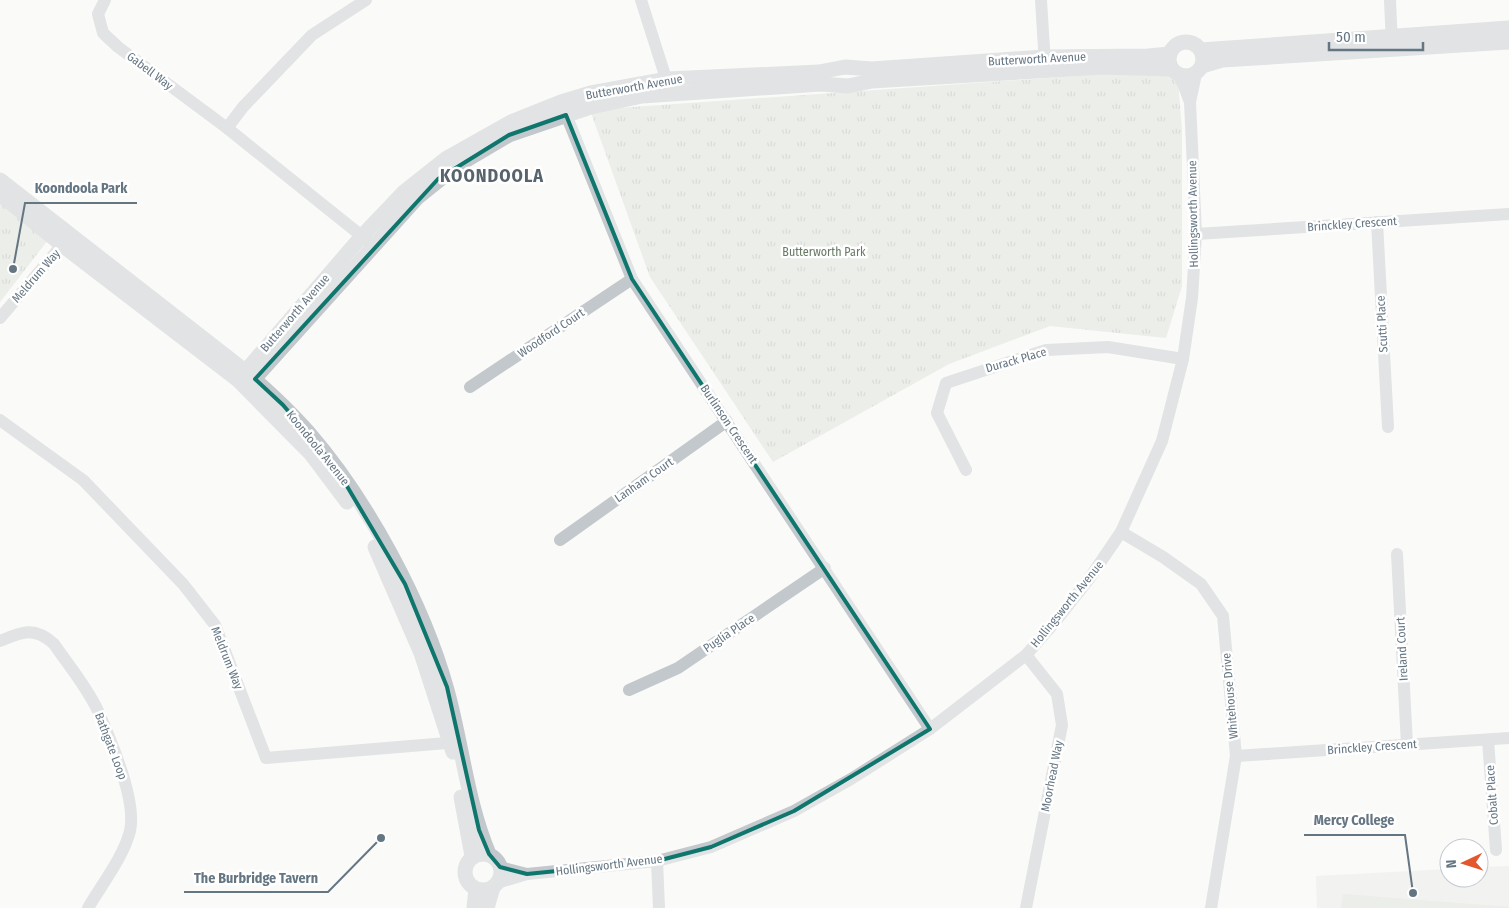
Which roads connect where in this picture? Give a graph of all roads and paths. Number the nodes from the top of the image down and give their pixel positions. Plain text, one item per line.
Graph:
1 (105, 0) edge
2 (366, 0) edge
3 (641, 0) edge
4 (1041, 0) edge
5 (1390, 0) edge
6 (1509, 28) edge
7 (1392, 42) junction
8 (1509, 42) edge
9 (1201, 50) junction
10 (1170, 54) junction
11 (1045, 64) junction
12 (1199, 70) junction
13 (1176, 72) junction
14 (669, 86) junction
15 (1190, 102) junction
16 (564, 109) junction
17 (227, 128) junction
18 (0, 180) edge
19 (0, 194) edge
20 (1509, 214) edge
21 (1377, 222) junction
22 (1196, 234) junction
23 (362, 236) junction
24 (66, 240) junction
25 (374, 246) junction
26 (632, 279) junction
27 (0, 318) edge
28 (1182, 359) junction
29 (246, 380) junction
30 (470, 387) dead end
31 (0, 420) edge
32 (727, 421) junction
33 (1388, 427) dead end
34 (966, 470) dead end
35 (1121, 532) junction
36 (560, 540) dead end
37 (1397, 554) dead end
38 (825, 568) junction
39 (0, 641) edge
40 (1026, 654) junction
41 (629, 690) dead end
42 (930, 729) junction
43 (1509, 738) edge
44 (1488, 740) junction
45 (456, 743) junction
46 (1407, 745) junction
47 (1236, 756) junction
48 (1496, 850) dead end
49 (489, 854) junction
50 (472, 856) junction
51 (657, 861) junction
52 (500, 867) junction
53 (527, 874) junction
54 (495, 885) junction
55 (476, 889) junction
56 (88, 908) edge
57 (474, 908) edge
58 (487, 908) edge
59 (659, 908) edge
60 (1026, 908) edge
61 (1211, 908) edge

1 - 17 street, Gabell Way
2 - 17 street
3 - 14 street
4 - 11 street
5 - 7 street
6 - 7 street
7 - 8 street
7 - 9 street
7 - 12 street
9 - 10 street
9 - 12 street
10 - 11 street, Butterworth Avenue
10 - 13 street
11 - 13 street, Butterworth Avenue
11 - 14 street, Butterworth Avenue
12 - 13 street
12 - 15 street, Hollingsworth Avenue
13 - 15 street, Hollingsworth Avenue
14 - 16 street, Butterworth Avenue
15 - 22 street, Hollingsworth Avenue
16 - 23 street, Butterworth Avenue
16 - 25 street, Butterworth Avenue
16 - 26 street, Burlinson Crescent
17 - 23 street, Gabell Way
18 - 24 street, Koondoola Avenue
19 - 24 street, Koondoola Avenue
20 - 21 street, Brinckley Crescent
21 - 22 street, Brinckley Crescent
21 - 33 street, Scutti Place
22 - 28 street, Hollingsworth Avenue
23 - 25 street, Gabell Way
23 - 29 street, Butterworth Avenue
24 - 27 street, Meldrum Way
24 - 29 street, Koondoola Avenue
25 - 29 street, Butterworth Avenue
26 - 30 street, Woodford Court
26 - 32 street, Burlinson Crescent
28 - 34 street, Durack Place
28 - 35 street, Hollingsworth Avenue
29 - 45 street, Koondoola Avenue
31 - 45 street, Meldrum Way
32 - 36 street, Lanham Court
32 - 38 street, Burlinson Crescent
35 - 40 street, Hollingsworth Avenue
35 - 47 street, Whitehouse Drive
37 - 46 street, Ireland Court
38 - 41 street, Puglia Place
38 - 42 street, Burlinson Crescent
39 - 56 street, Bathgate Loop
40 - 42 street, Hollingsworth Avenue
40 - 60 street, Moorhead Way
42 - 51 street, Hollingsworth Avenue
43 - 44 street, Brinckley Crescent
44 - 46 street, Brinckley Crescent
44 - 48 street, Cobalt Place
45 - 49 street, Koondoola Avenue
45 - 50 street, Koondoola Avenue
46 - 47 street, Brinckley Crescent
47 - 61 street, Whitehouse Drive
49 - 50 street
49 - 52 street
50 - 55 street
51 - 53 street, Hollingsworth Avenue
51 - 59 street
52 - 53 street, Hollingsworth Avenue
52 - 54 street
53 - 54 street, Hollingsworth Avenue
54 - 55 street
54 - 58 street
55 - 57 street

